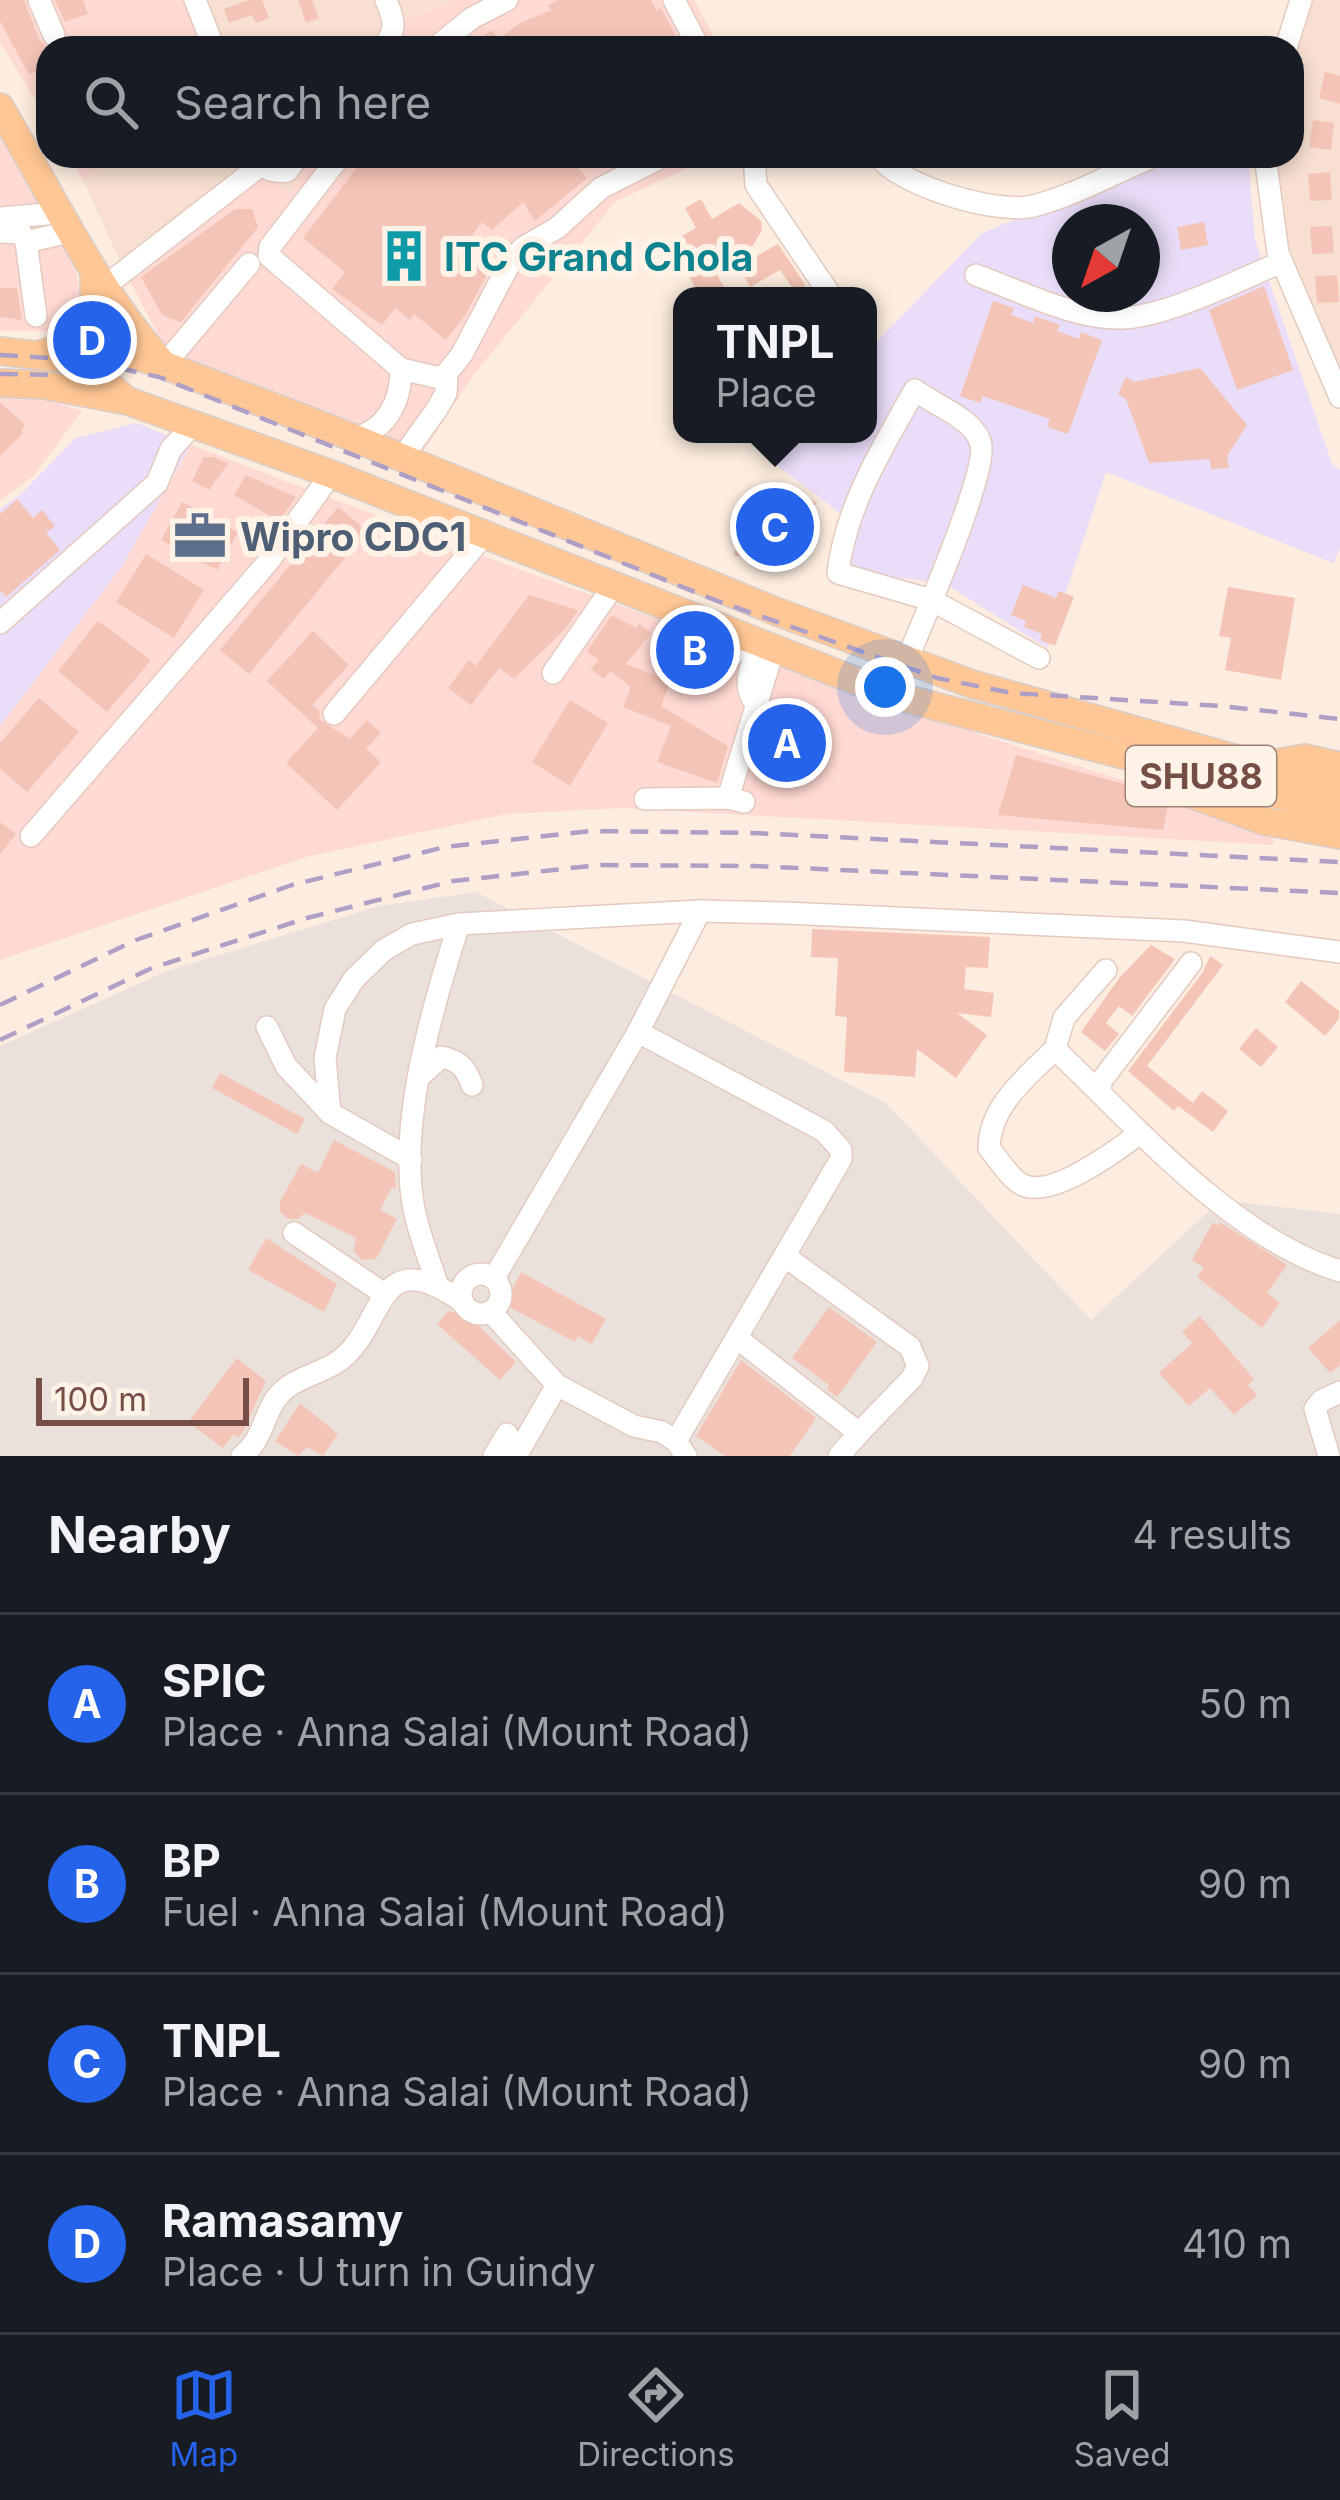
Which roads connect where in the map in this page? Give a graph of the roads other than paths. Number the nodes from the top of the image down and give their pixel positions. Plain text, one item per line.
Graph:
1 (39, 0) edge
2 (195, 0) edge
3 (386, 0) edge
4 (507, 0) edge
5 (674, 0) edge
6 (1301, 0) edge
7 (54, 35) dead end
8 (209, 36) edge
9 (392, 36) edge
10 (450, 36) edge
11 (693, 36) edge
12 (1290, 36) edge
13 (0, 106) edge
14 (249, 168) edge
15 (331, 168) edge
16 (640, 168) edge
17 (755, 168) edge
18 (887, 168) edge
19 (1126, 168) edge
20 (1267, 168) edge
21 (0, 218) edge
22 (63, 222) junction
23 (16, 236) edge
24 (1282, 262) junction
25 (249, 263) dead end
26 (976, 275) dead end
27 (98, 276) junction
28 (825, 287) edge
29 (36, 316) dead end
30 (0, 351) edge
31 (44, 353) junction
32 (164, 365) junction
33 (401, 369) junction
34 (447, 373) junction
35 (97, 375) junction
36 (0, 383) edge
37 (1340, 397) edge
38 (128, 401) junction
39 (192, 426) junction
40 (353, 438) junction
41 (402, 458) junction
42 (331, 474) junction
43 (485, 534) junction
44 (614, 585) junction
45 (931, 600) junction
46 (675, 610) junction
47 (0, 623) edge
48 (760, 643) junction
49 (1039, 658) dead end
50 (908, 660) junction
51 (553, 673) dead end
52 (334, 714) dead end
53 (1062, 740) junction
54 (1261, 765) junction
55 (1340, 766) edge
56 (1340, 788) edge
57 (645, 799) dead end
58 (1340, 812) edge
59 (1340, 835) edge
60 (31, 836) dead end
61 (700, 911) junction
62 (459, 924) junction
63 (1340, 952) edge
64 (1191, 963) dead end
65 (1106, 970) dead end
66 (267, 1027) dead end
67 (638, 1032) junction
68 (1055, 1048) junction
69 (418, 1077) junction
70 (472, 1085) dead end
71 (1100, 1092) junction
72 (330, 1113) junction
73 (1140, 1133) junction
74 (411, 1159) junction
75 (294, 1233) dead end
76 (786, 1257) junction
77 (1340, 1271) edge
78 (494, 1278) junction
79 (437, 1284) junction
80 (383, 1293) junction
81 (463, 1302) junction
82 (491, 1312) junction
83 (737, 1338) junction
84 (557, 1385) junction
85 (1340, 1392) edge
86 (859, 1433) junction
87 (507, 1434) dead end
88 (681, 1449) edge
89 (242, 1456) edge
90 (494, 1456) edge
91 (516, 1456) edge
92 (839, 1456) edge
93 (1329, 1456) edge

1 - 7 street
2 - 8 street
3 - 9 street
4 - 10 street
5 - 11 street
6 - 12 street
13 - 22 main road
14 - 27 street
15 - 33 street
16 - 34 street
17 - 28 street
18 - 19 street
20 - 24 street
21 - 22 street
22 - 23 street
22 - 27 main road
23 - 29 street
24 - 26 street
24 - 37 street
25 - 32 street
27 - 31 main road
27 - 32 main road
30 - 31 main road, SHU88
31 - 35 main road, SHU88
32 - 35 main road, SHU88
32 - 40 main road, SHU88
33 - 34 street
33 - 40 street
34 - 41 street
35 - 38 main road, SHU88
36 - 38 main road, SHU88
38 - 39 main road, SHU88
39 - 42 main road, SHU88
39 - 47 street
40 - 41 main road, SHU88
41 - 50 main road, SHU88
42 - 43 main road, SHU88
42 - 60 street
43 - 44 main road, SHU88
43 - 52 street
44 - 46 main road, SHU88
44 - 51 street
45 - 45 street
45 - 49 street
45 - 50 street
46 - 48 main road, SHU88
46 - 48 street
48 - 53 main road, SHU88
48 - 57 street
50 - 54 main road, SHU88
53 - 58 main road, SHU88
53 - 59 main road
54 - 55 main road
54 - 56 main road, SHU88
61 - 62 street
61 - 63 street
61 - 67 street
62 - 69 street
62 - 72 street
64 - 71 street
65 - 68 street
66 - 72 street
67 - 76 street
67 - 78 street
68 - 71 street
68 - 73 street
69 - 70 street
69 - 74 street
71 - 73 street
72 - 74 street
73 - 77 street
74 - 79 street
75 - 80 street
76 - 83 street
76 - 86 street
78 - 81 street
78 - 82 street
79 - 80 street
79 - 81 street
80 - 89 street
81 - 82 street
82 - 84 street
83 - 86 street
83 - 88 street
84 - 88 street
84 - 91 street
85 - 93 street
86 - 92 street
87 - 90 street

